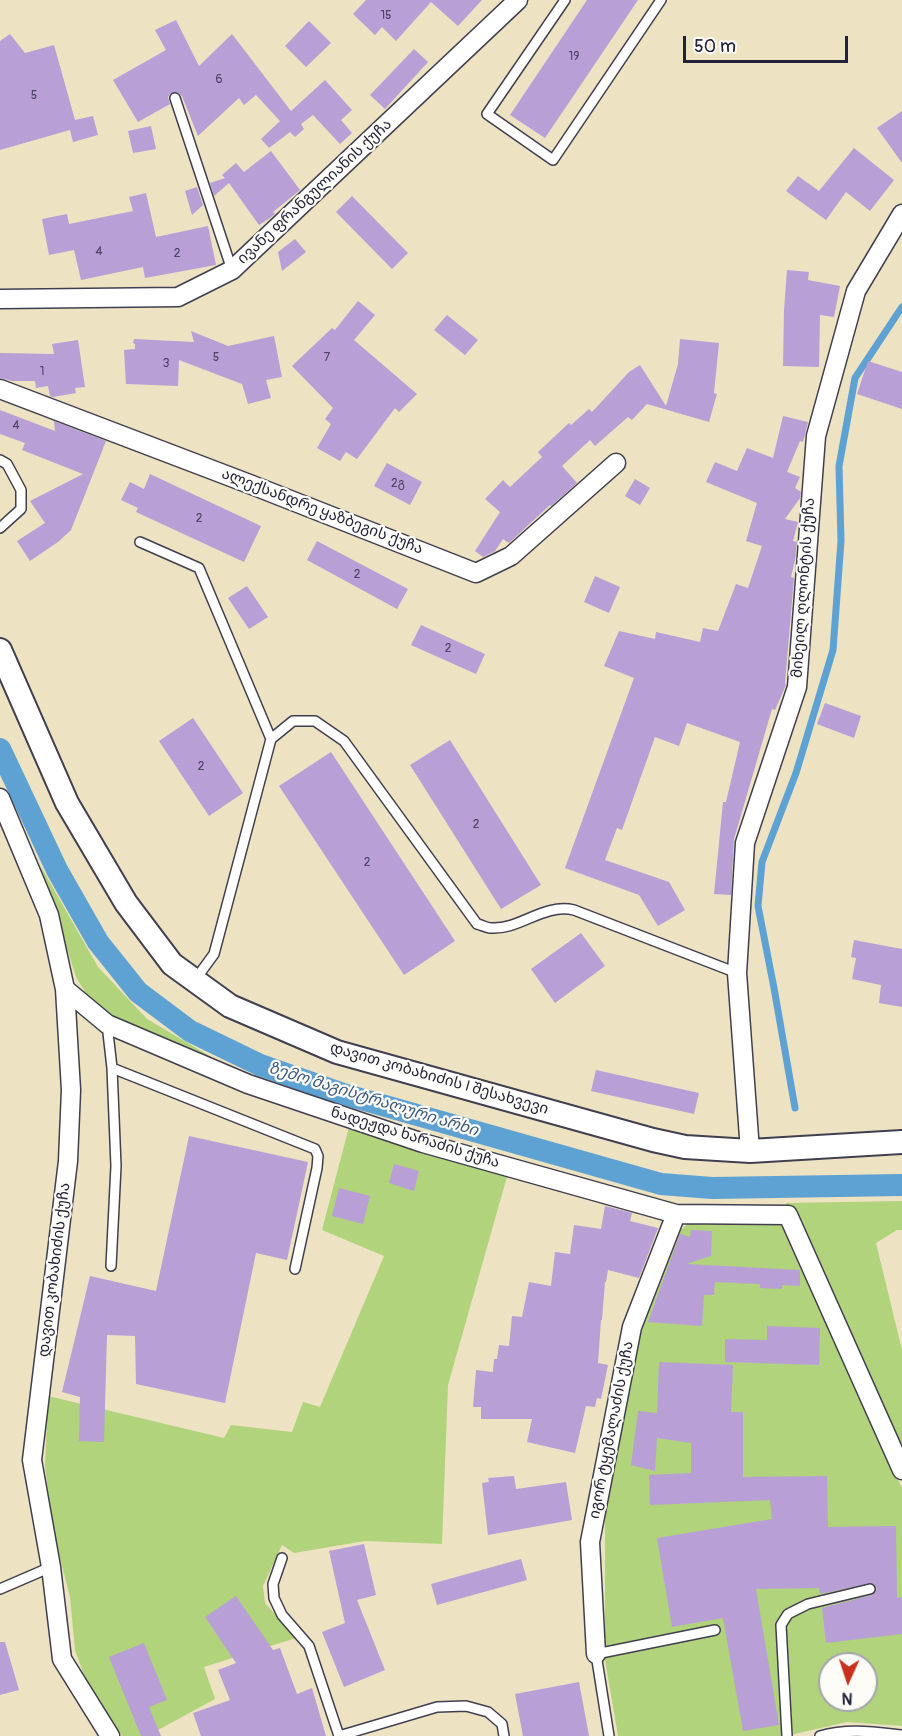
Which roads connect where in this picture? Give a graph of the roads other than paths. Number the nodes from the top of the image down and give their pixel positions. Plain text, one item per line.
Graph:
1 (518, 0) edge
2 (565, 0) edge
3 (661, 0) edge
4 (175, 98) dead end
5 (902, 214) edge
6 (902, 238) edge
7 (884, 245) junction
8 (232, 270) junction
9 (0, 299) edge
10 (0, 389) edge
11 (0, 460) edge
12 (616, 463) dead end
13 (0, 528) edge
14 (140, 542) dead end
15 (0, 650) edge
16 (271, 739) junction
17 (0, 798) edge
18 (737, 973) junction
19 (195, 980) junction
20 (65, 989) junction
21 (107, 1024) junction
22 (112, 1068) junction
23 (902, 1142) edge
24 (750, 1151) junction
25 (676, 1214) junction
26 (111, 1266) dead end
27 (295, 1269) dead end
28 (902, 1470) edge
29 (282, 1558) dead end
30 (51, 1567) junction
31 (0, 1589) edge
32 (870, 1590) dead end
33 (715, 1630) dead end
34 (596, 1654) junction
35 (902, 1735) edge
36 (110, 1736) edge
37 (339, 1736) edge
38 (504, 1736) edge
39 (609, 1736) edge
40 (788, 1736) edge
41 (820, 1736) edge

1 - 8 street, ივანე ფრანგულიანის ქუჩა
2 - 3 lane
4 - 8 lane
5 - 7 street, მიხეილ ღლონტის ქუჩა
6 - 7 lane
7 - 18 street, მიხეილ ღლონტის ქუჩა
8 - 9 street, ივანე ფრანგულიანის ქუჩა
10 - 12 street, ალექსანდრე ყაზბეგის ქუჩა
11 - 13 lane
14 - 16 lane
15 - 19 street, დავით კობახიძის I შესახვევი
16 - 18 lane
16 - 19 lane
17 - 20 street, დავით კობახიძის ქუჩა
18 - 24 street, მიხეილ ღლონტის ქუჩა
19 - 24 street, დავით კობახიძის I შესახვევი
20 - 21 street, ნადეჟდა ხარაძის ქუჩა
20 - 30 street, დავით კობახიძის ქუჩა
21 - 22 lane
21 - 25 street, ნადეჟდა ხარაძის ქუჩა
22 - 26 lane
22 - 27 lane
23 - 24 street, დავით კობახიძის I შესახვევი
25 - 28 street, ნადეჟდა ხარაძის ქუჩა
25 - 34 street, იგორ ტყემალაძის ქუჩა
29 - 37 lane
30 - 31 lane
30 - 36 street, დავით კობახიძის ქუჩა
32 - 40 lane
33 - 34 lane
34 - 39 lane, იგორ ტყემალაძის ქუჩა
35 - 41 lane
37 - 38 lane

